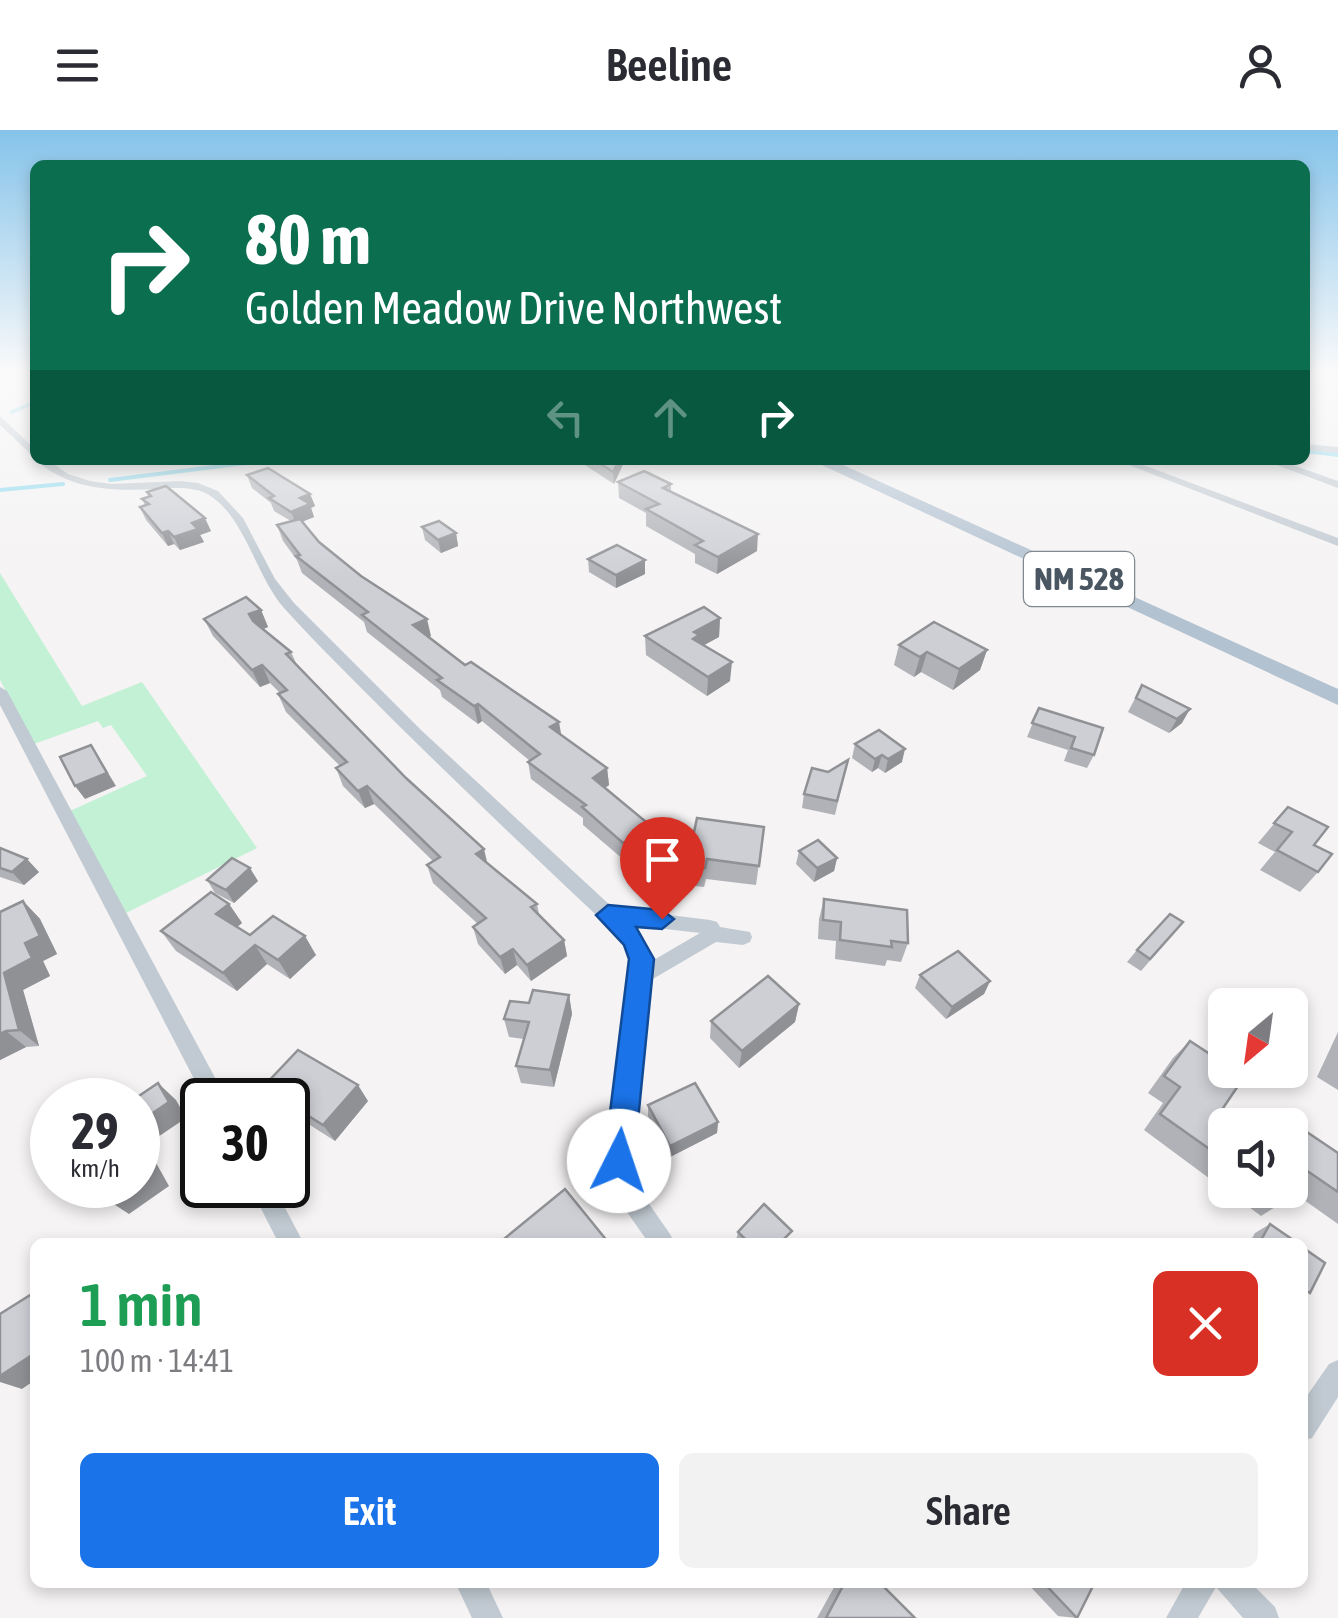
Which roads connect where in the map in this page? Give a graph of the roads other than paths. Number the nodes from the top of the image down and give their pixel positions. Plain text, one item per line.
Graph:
1 (1310, 447) edge
2 (1338, 450) edge
3 (47, 465) edge
4 (831, 465) edge
5 (860, 465) edge
6 (1135, 465) edge
7 (1282, 465) edge
8 (1338, 485) edge
9 (1338, 542) edge
10 (1338, 680) edge
11 (0, 690) edge
12 (1338, 698) edge
13 (608, 915) junction
14 (714, 934) junction
15 (743, 937) dead end
16 (642, 976) junction
17 (204, 1078) edge
18 (272, 1208) edge
19 (288, 1238) edge
20 (659, 1238) edge
21 (1338, 1373) edge
22 (1308, 1419) edge
23 (473, 1588) edge
24 (1199, 1588) edge
25 (1236, 1588) edge
26 (488, 1618) edge
27 (1180, 1618) edge
28 (1264, 1618) edge

1 - 2 street
3 - 13 street
4 - 12 main road, NM 528
5 - 10 main road, NM 528
6 - 9 street
7 - 8 street
11 - 17 street
13 - 14 street
13 - 16 street
14 - 15 street
14 - 16 street
16 - 20 street
18 - 19 street
21 - 22 street
23 - 26 street
24 - 27 street
25 - 28 street

